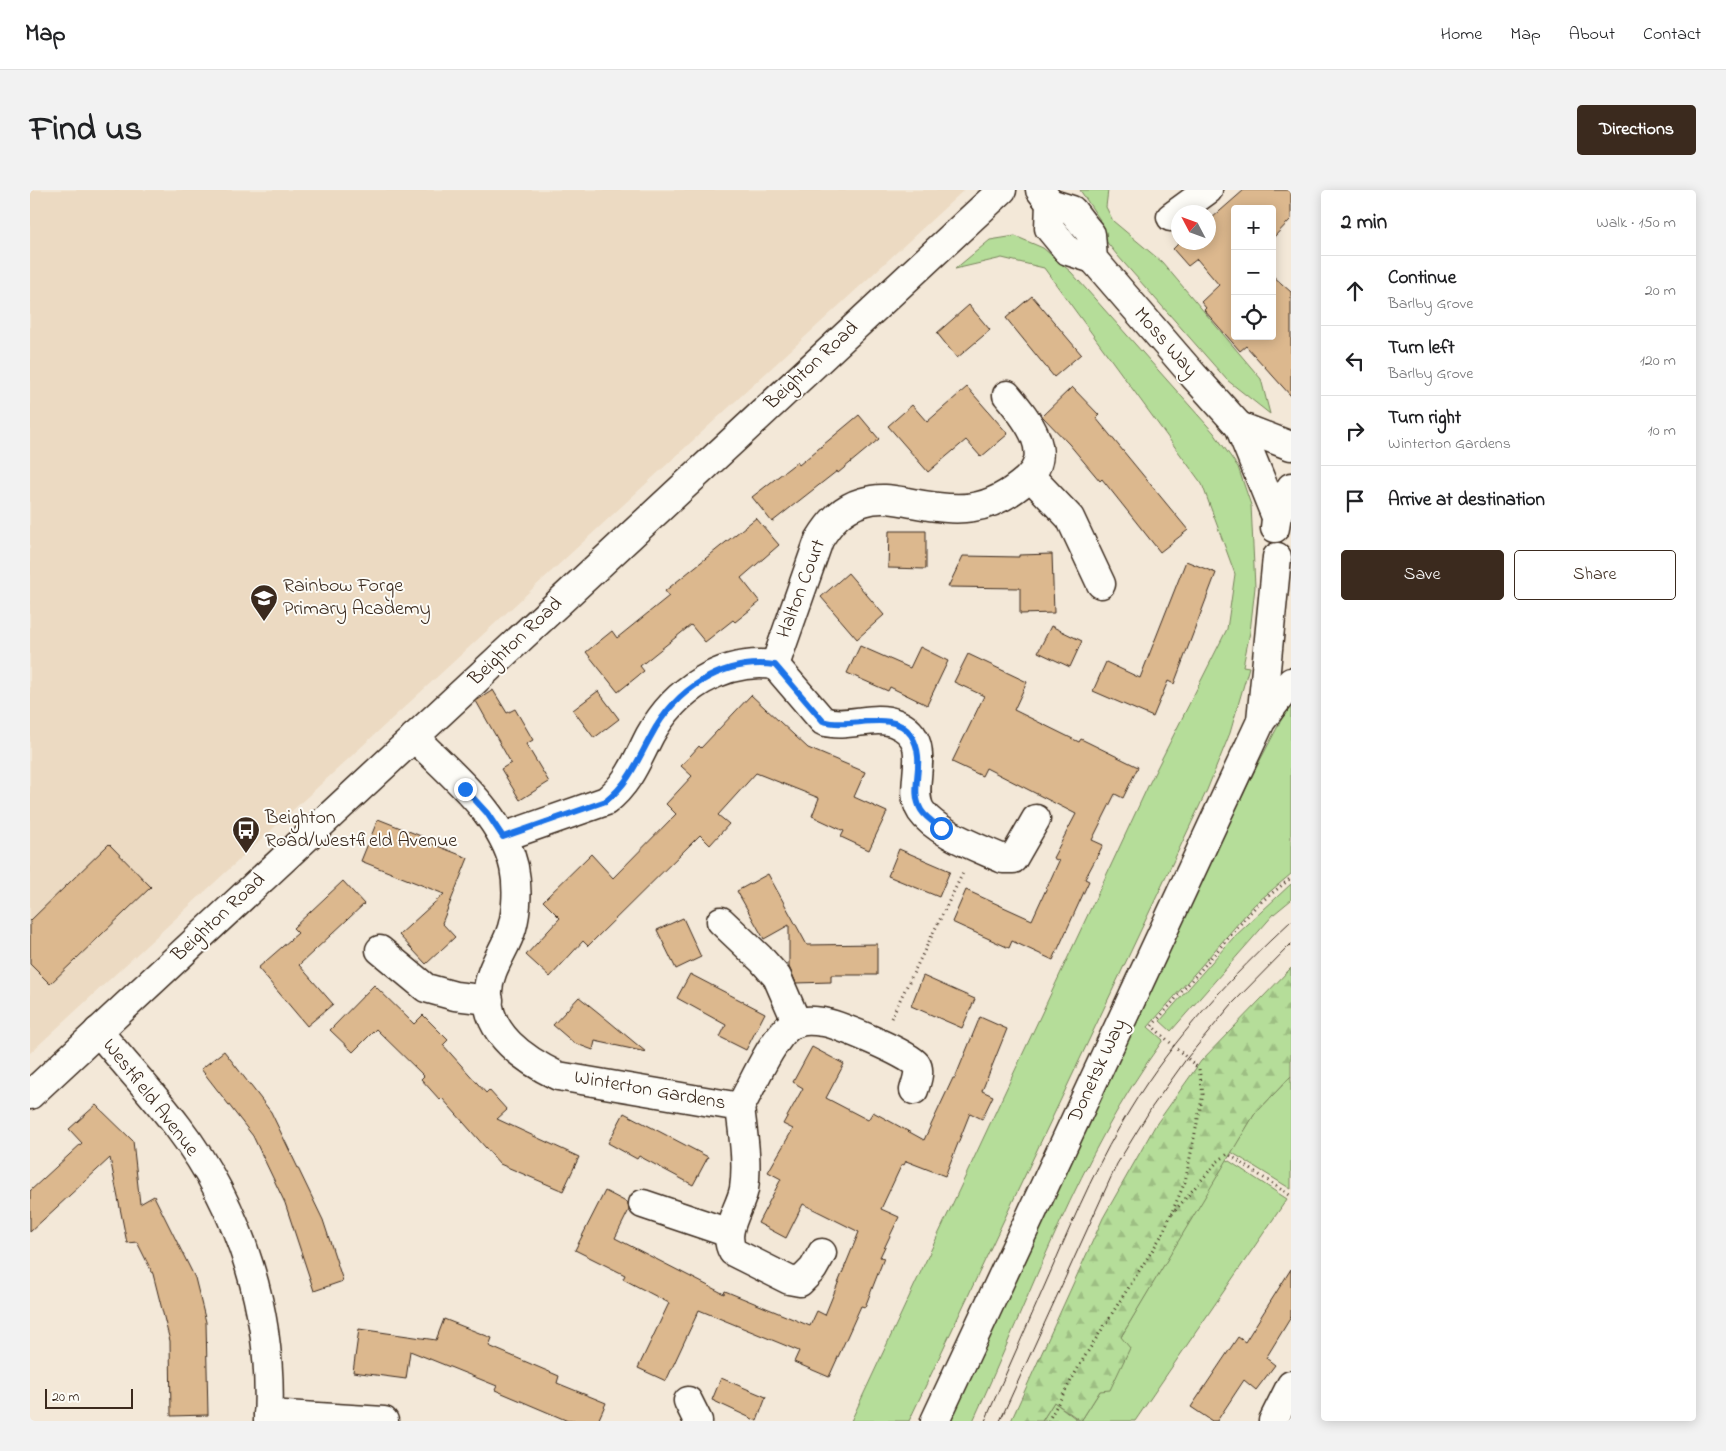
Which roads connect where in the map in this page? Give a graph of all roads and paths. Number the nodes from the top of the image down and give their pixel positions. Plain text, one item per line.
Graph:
1 (1002, 190) edge
2 (1208, 190) edge
3 (1045, 196) edge
4 (1187, 205) edge
5 (1007, 395) dead end
6 (1239, 426) junction
7 (1291, 446) edge
8 (1030, 476) junction
9 (1291, 487) edge
10 (1276, 517) junction
11 (1277, 557) junction
12 (1291, 583) edge
13 (1101, 584) dead end
14 (775, 665) junction
15 (1291, 682) edge
16 (1261, 721) junction
17 (414, 737) junction
18 (1036, 819) dead end
19 (503, 837) junction
20 (976, 846) junction
21 (1291, 878) edge
22 (721, 921) dead end
23 (380, 950) dead end
24 (489, 1000) junction
25 (797, 1023) junction
26 (98, 1031) junction
27 (879, 1043) junction
28 (914, 1090) dead end
29 (30, 1095) edge
30 (740, 1107) junction
31 (1291, 1196) edge
32 (643, 1204) dead end
33 (1170, 1217) junction
34 (729, 1233) junction
35 (822, 1252) dead end
36 (1291, 1385) edge
37 (268, 1417) edge
38 (384, 1421) edge
39 (935, 1421) edge
40 (1048, 1421) edge
41 (1273, 1421) edge

1 - 17 street, Beighton Road
2 - 4 street
3 - 6 street, Moss Way
5 - 8 street
6 - 7 street, Moss Way
6 - 10 street, Moss Way
8 - 13 street
8 - 14 street, Halton Court
9 - 10 street
10 - 11 street
11 - 12 street
11 - 16 street, Donetsk Way
14 - 19 street
14 - 20 street
15 - 16 street, Donetsk Way
16 - 39 street, Donetsk Way
17 - 19 street, Winterton Gardens
17 - 26 street, Beighton Road
18 - 20 street
19 - 24 street, Winterton Gardens
20 - 27 path
21 - 33 path
22 - 25 street
23 - 24 street
24 - 30 street, Winterton Gardens
25 - 27 street
25 - 30 street, Winterton Gardens
26 - 29 street, Beighton Road
26 - 37 street, Westfield Avenue
27 - 28 street
30 - 34 street
31 - 33 path
32 - 34 street
33 - 40 path
34 - 35 street
36 - 41 street
37 - 38 street

